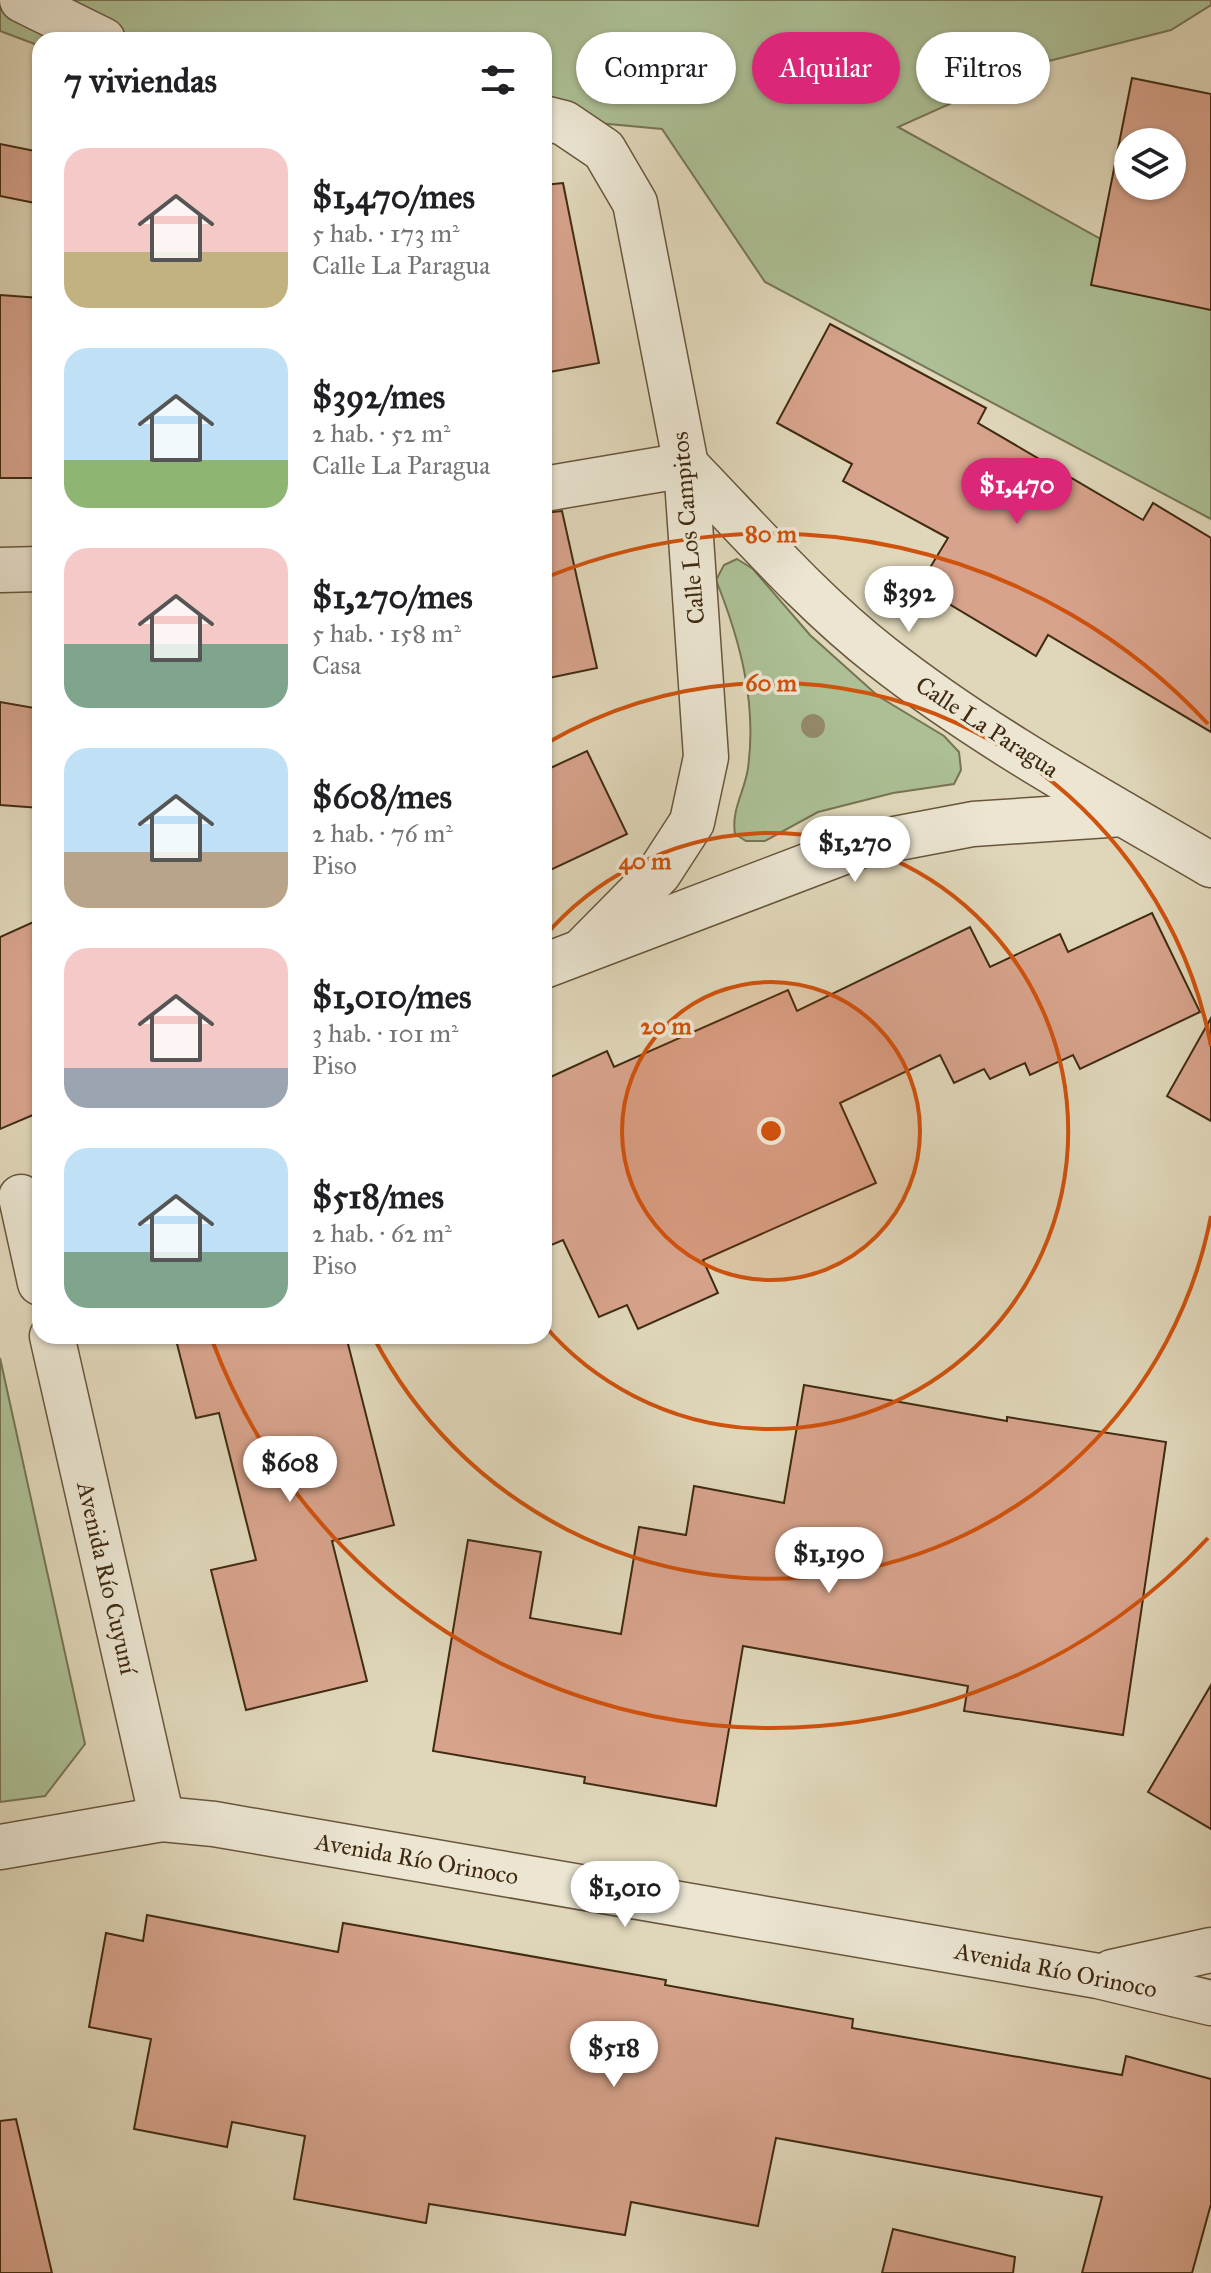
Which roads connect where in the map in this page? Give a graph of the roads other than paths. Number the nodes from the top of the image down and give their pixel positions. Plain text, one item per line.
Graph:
1 (22, 0) edge
2 (87, 32) edge
3 (552, 120) edge
4 (686, 465) junction
5 (552, 488) edge
6 (32, 569) edge
7 (0, 570) edge
8 (1123, 814) junction
9 (1211, 865) edge
10 (586, 947) junction
11 (552, 962) edge
12 (20, 1197) edge
13 (32, 1249) edge
14 (54, 1344) edge
15 (162, 1819) junction
16 (0, 1847) edge
17 (1211, 1950) edge
18 (1098, 1976) junction
19 (1211, 2003) edge

1 - 2 street
3 - 4 street, Calle Los Campitos
4 - 5 street
4 - 8 street, Calle La Paragua
4 - 10 street, Calle Los Campitos
6 - 7 street
8 - 9 street, Calle La Paragua
8 - 10 street
10 - 11 street
12 - 13 street
14 - 15 street, Avenida Río Cuyuní
15 - 16 street, Avenida Río Orinoco
15 - 18 street, Avenida Río Orinoco
17 - 18 street
18 - 19 street, Avenida Río Orinoco

